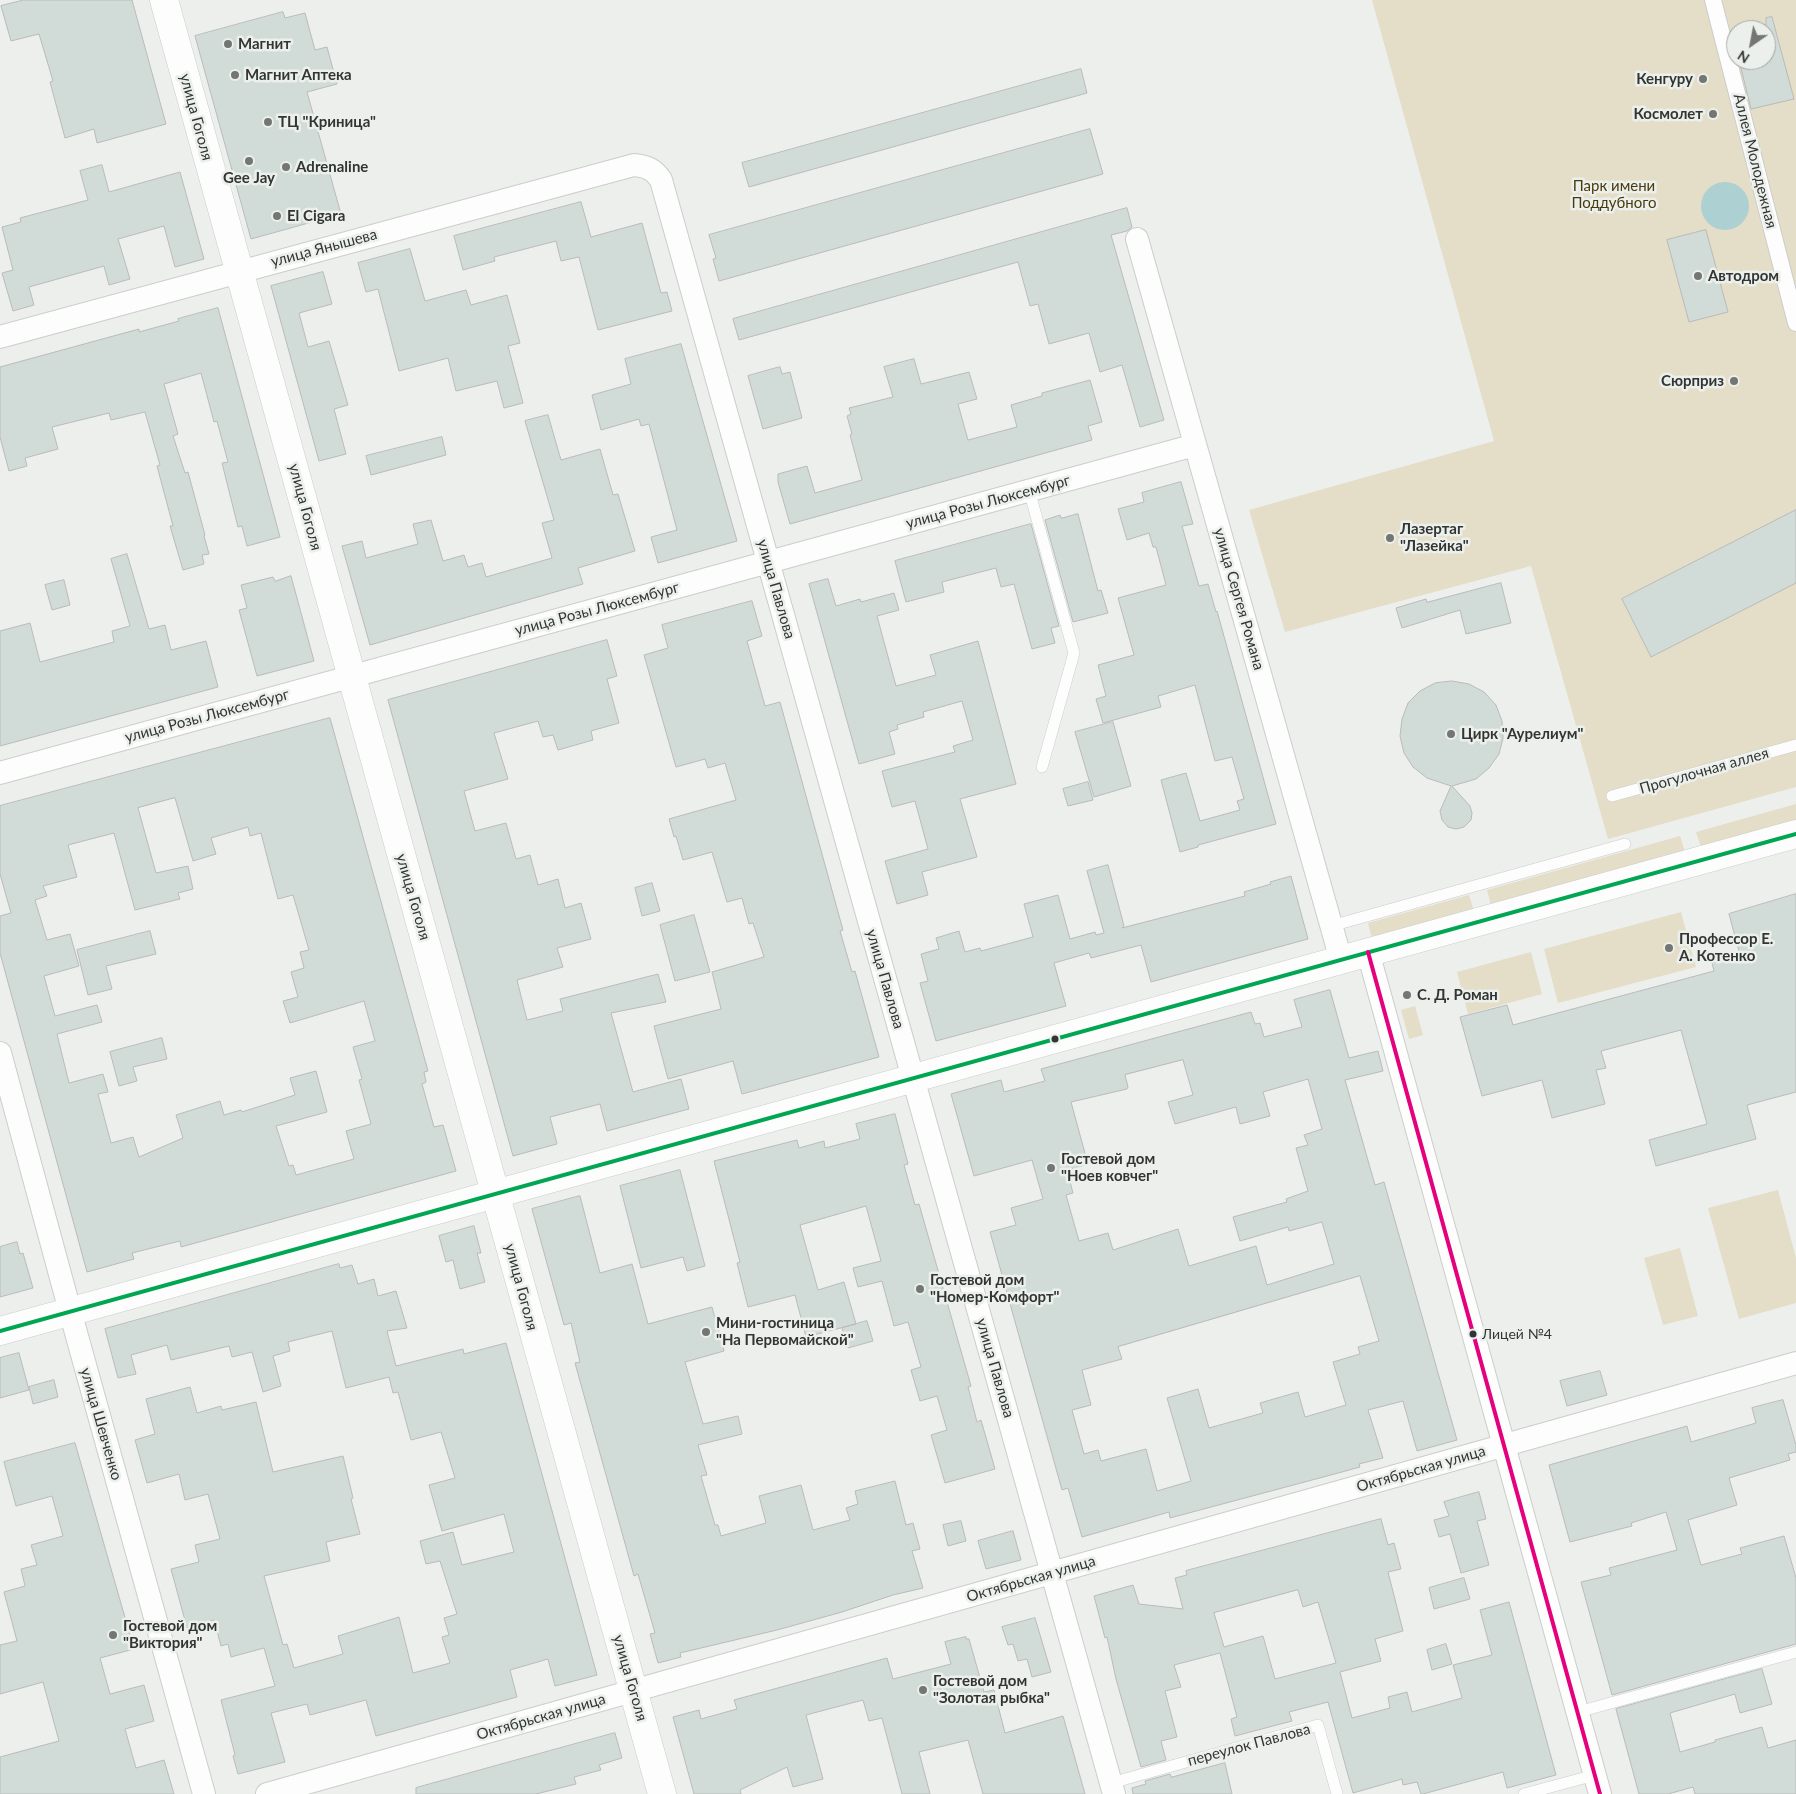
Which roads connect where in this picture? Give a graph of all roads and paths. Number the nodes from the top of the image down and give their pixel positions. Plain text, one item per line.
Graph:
1 (164, 0) edge
2 (1713, 0) edge
3 (649, 167) joint
4 (1137, 239) dead end
5 (239, 271) junction
6 (1796, 323) edge
7 (0, 337) edge
8 (1195, 445) junction
9 (1029, 490) junction
10 (768, 562) junction
11 (352, 676) junction
12 (1796, 745) edge
13 (1042, 767) dead end
14 (0, 773) edge
15 (1612, 796) dead end
16 (1796, 834) edge
17 (1625, 844) dead end
18 (1331, 926) junction
19 (1368, 952) junction
20 (1341, 960) junction
21 (0, 1053) edge
22 (913, 1078) junction
23 (495, 1194) junction
24 (70, 1311) junction
25 (0, 1331) edge
26 (1796, 1364) edge
27 (1504, 1446) junction
28 (1053, 1573) junction
29 (1796, 1652) edge
30 (634, 1691) junction
31 (1578, 1712) junction
32 (1597, 1784) edge
33 (1113, 1788) edge
34 (204, 1794) edge
35 (267, 1794) edge
36 (662, 1794) edge
37 (1337, 1794) edge
38 (1524, 1794) edge

1 - 5 street, улица Гоголя
2 - 6 street, Аллея Молодежная
3 - 5 street, улица Янышева
3 - 10 street, улица Павлова
4 - 8 street, улица Сергея Романа
5 - 7 street, улица Янышева
5 - 11 street, улица Гоголя
8 - 9 street, улица Розы Люксембург
8 - 18 street, улица Сергея Романа
9 - 10 street, улица Розы Люксембург
9 - 13 lane
10 - 11 street, улица Розы Люксембург
10 - 22 street, улица Павлова
11 - 14 street, улица Розы Люксембург
11 - 23 street, улица Гоголя
12 - 15 lane, Прогулочная аллея
16 - 19 street
17 - 18 lane
18 - 20 street, улица Сергея Романа
19 - 20 street
19 - 27 street
20 - 22 street
21 - 24 street, улица Шевченко
22 - 23 street
22 - 28 street, улица Павлова
23 - 24 street
23 - 30 street, улица Гоголя
24 - 25 street
24 - 34 street, улица Шевченко
26 - 27 street, Октябрьская улица
27 - 28 street, Октябрьская улица
27 - 31 street
28 - 30 street, Октябрьская улица
28 - 33 street, улица Павлова
29 - 31 lane
30 - 35 street, Октябрьская улица
30 - 36 street, улица Гоголя
31 - 32 street
32 - 38 lane
33 - 37 lane, переулок Павлова

